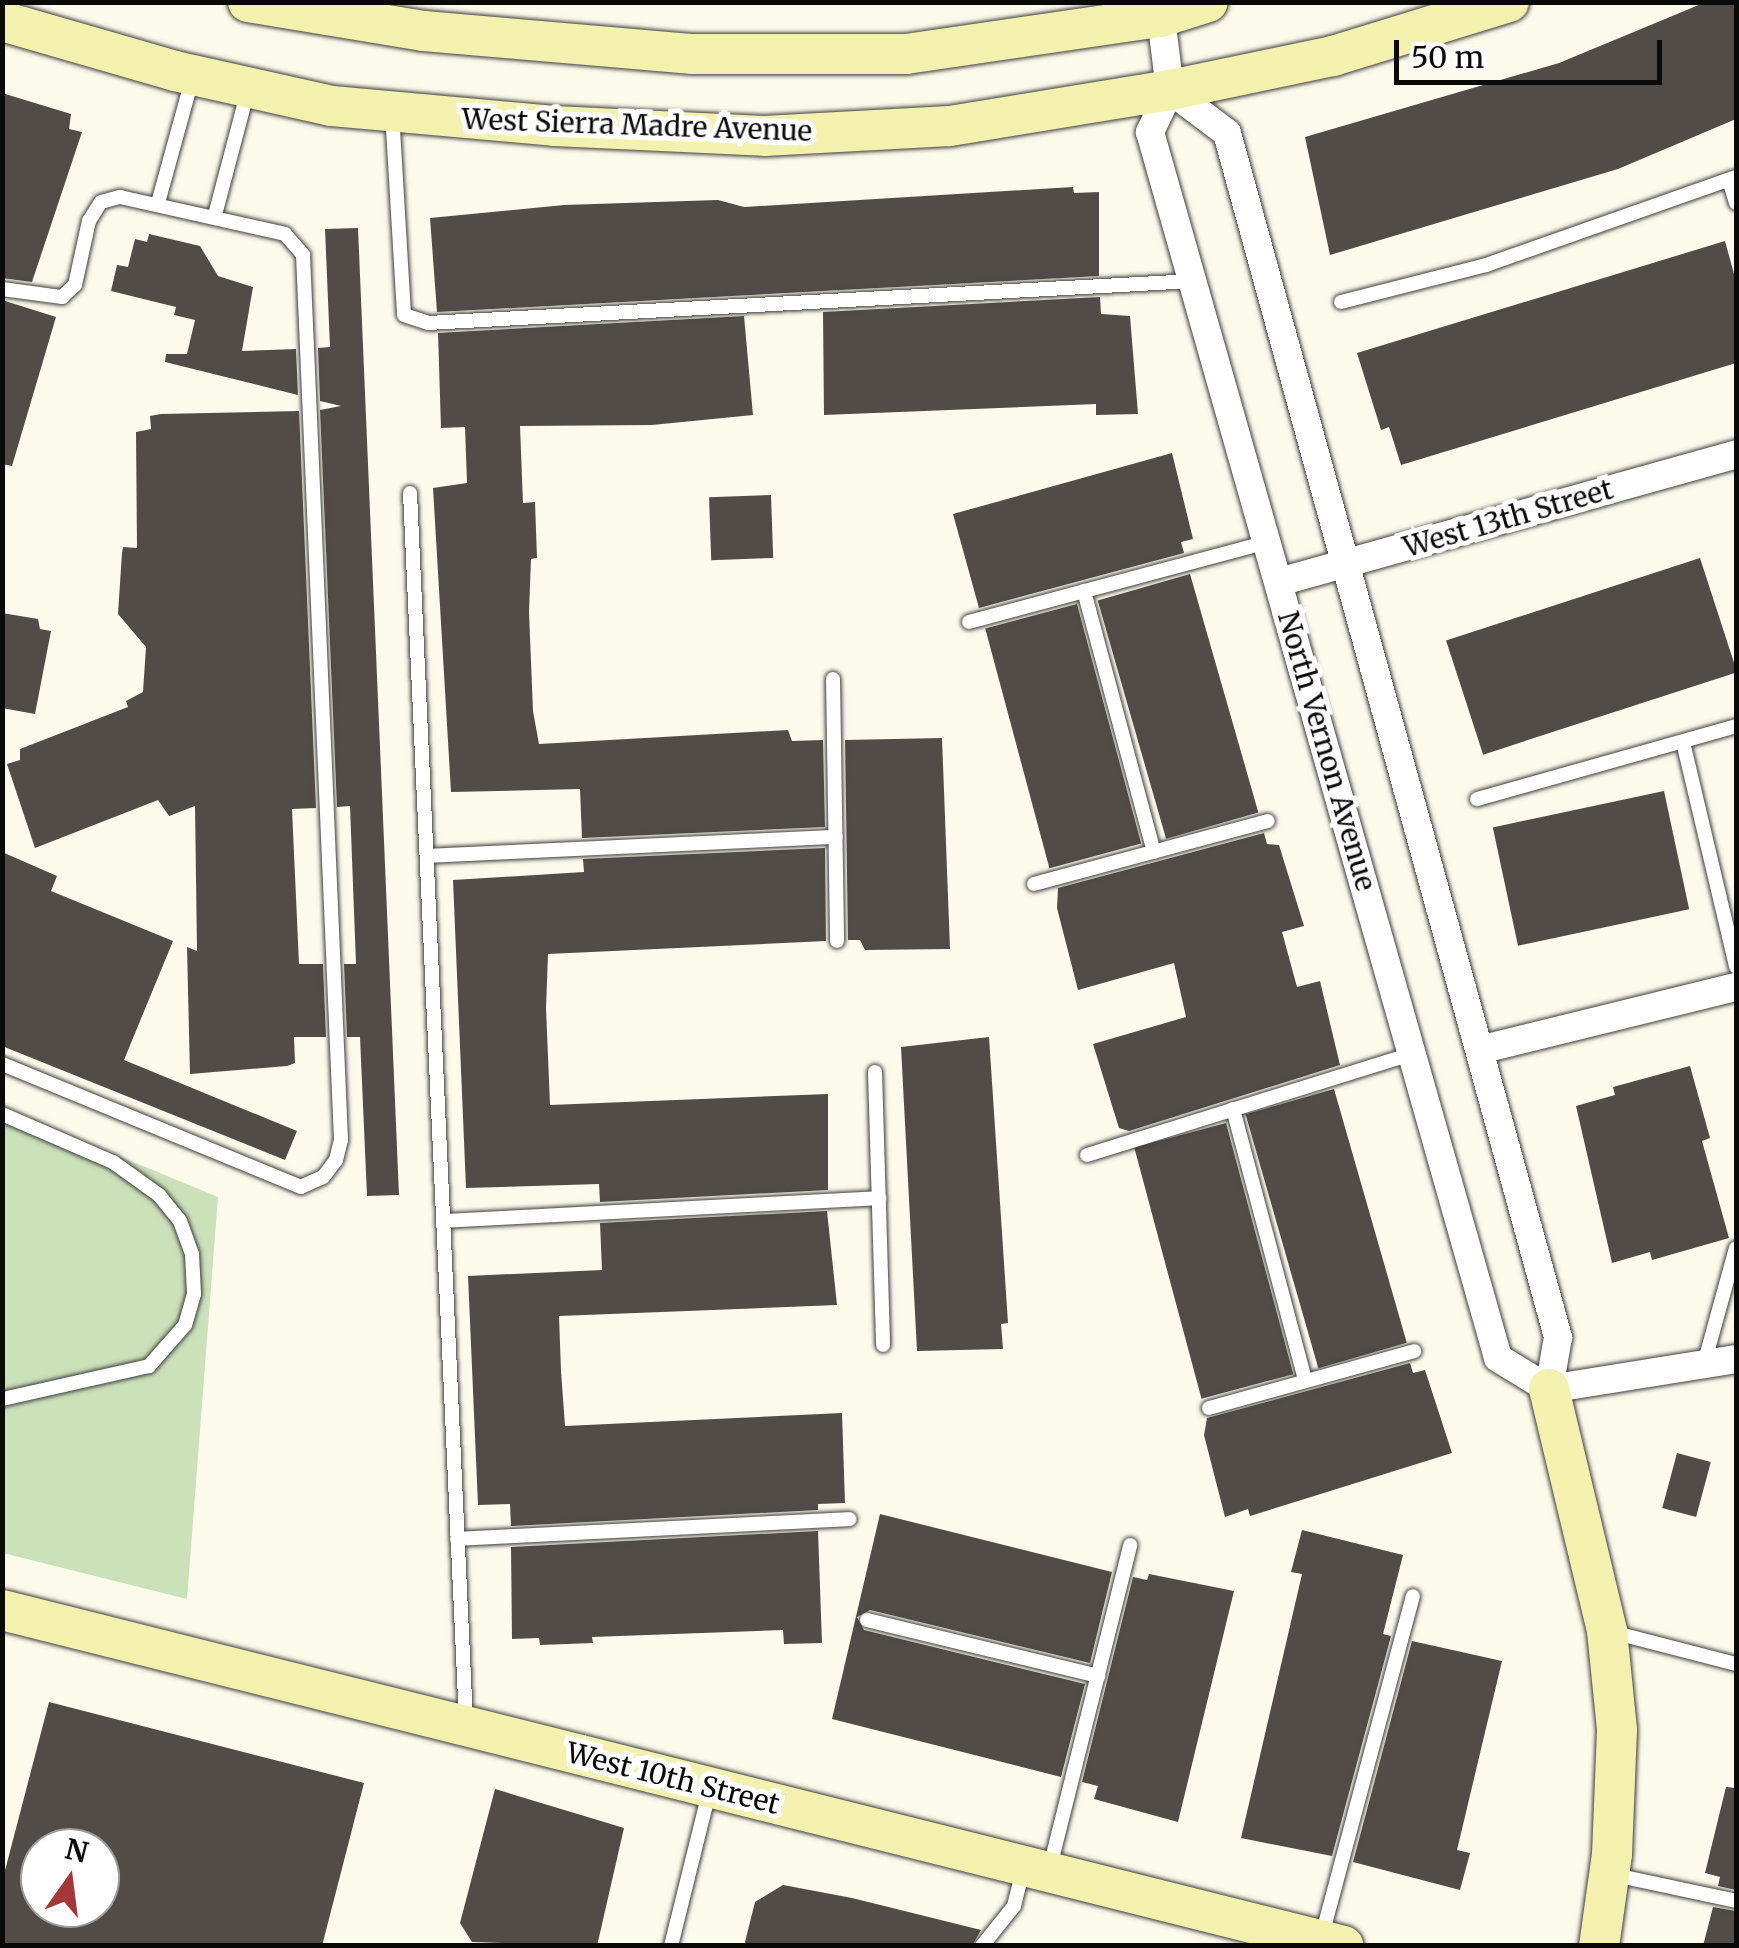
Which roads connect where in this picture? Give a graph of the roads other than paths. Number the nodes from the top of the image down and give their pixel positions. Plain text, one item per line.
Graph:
1 (248, 2) edge
2 (1208, 2) edge
3 (1509, 2) edge
4 (1161, 16) junction
5 (2, 21) edge
6 (193, 76) junction
7 (248, 88) junction
8 (1170, 90) junction
9 (392, 112) junction
10 (1733, 178) edge
11 (1736, 202) edge
12 (158, 203) junction
13 (215, 215) junction
14 (1193, 282) junction
15 (2, 289) edge
16 (1341, 302) dead end
17 (1736, 454) edge
18 (410, 493) dead end
19 (1268, 542) junction
20 (1342, 564) junction
21 (1279, 582) junction
22 (1084, 591) junction
23 (969, 622) dead end
24 (833, 679) dead end
25 (1736, 726) edge
26 (1683, 742) junction
27 (1477, 799) dead end
28 (1268, 821) dead end
29 (836, 837) junction
30 (1154, 852) junction
31 (427, 856) junction
32 (1034, 884) dead end
33 (837, 941) dead end
34 (1736, 967) edge
35 (1736, 987) edge
36 (1483, 1050) junction
37 (1412, 1054) junction
38 (2, 1064) edge
39 (875, 1072) dead end
40 (1233, 1109) junction
41 (2, 1114) edge
42 (1087, 1154) dead end
43 (879, 1198) junction
44 (444, 1221) junction
45 (1736, 1248) edge
46 (883, 1346) dead end
47 (1414, 1351) dead end
48 (1736, 1360) edge
49 (1704, 1364) junction
50 (1305, 1378) junction
51 (1549, 1389) junction
52 (2, 1399) edge
53 (1209, 1408) dead end
54 (849, 1519) dead end
55 (458, 1540) junction
56 (1130, 1546) dead end
57 (1413, 1596) dead end
58 (2, 1610) edge
59 (866, 1620) dead end
60 (1607, 1631) junction
61 (1736, 1664) edge
62 (1098, 1676) junction
63 (466, 1726) junction
64 (711, 1787) junction
65 (1036, 1869) junction
66 (1609, 1874) junction
67 (1736, 1901) edge
68 (1332, 1942) edge
69 (671, 1946) edge
70 (982, 1946) edge
71 (1598, 1946) edge

1 - 4 street
2 - 4 street
3 - 8 street, West Sierra Madre Avenue
4 - 8 street, North Vernon Avenue
5 - 6 street, West Sierra Madre Avenue
6 - 7 street, West Sierra Madre Avenue
6 - 12 lane
7 - 9 street, West Sierra Madre Avenue
7 - 13 lane
8 - 9 street, West Sierra Madre Avenue
8 - 14 street, North Vernon Avenue
8 - 20 street
9 - 14 lane
10 - 11 lane
10 - 16 lane
12 - 13 lane
12 - 15 lane
13 - 38 lane
14 - 19 street, North Vernon Avenue
17 - 20 street, West 13th Street
18 - 31 lane
19 - 21 street, North Vernon Avenue
19 - 22 lane
20 - 21 street, West 13th Street
20 - 36 street
21 - 37 street, North Vernon Avenue
22 - 23 lane
22 - 30 lane
24 - 29 lane
25 - 26 lane
26 - 27 lane
26 - 34 lane
28 - 30 lane
29 - 31 lane
29 - 33 lane
30 - 32 lane
31 - 44 lane
35 - 36 street
36 - 51 street
37 - 40 lane
37 - 51 street, North Vernon Avenue
39 - 43 lane
40 - 42 lane
40 - 50 lane
41 - 52 lane
43 - 44 lane
43 - 46 lane
44 - 55 lane
45 - 49 lane
47 - 50 lane
48 - 49 street
49 - 51 street
50 - 53 lane
51 - 60 street
54 - 55 lane
55 - 63 lane
56 - 62 lane
57 - 68 lane
58 - 63 street, West 10th Street
59 - 62 lane
60 - 61 lane
60 - 66 street
62 - 65 lane
63 - 64 street, West 10th Street
64 - 65 street, West 10th Street
64 - 69 lane
65 - 68 street, West 10th Street
65 - 70 lane
66 - 67 lane
66 - 71 street

